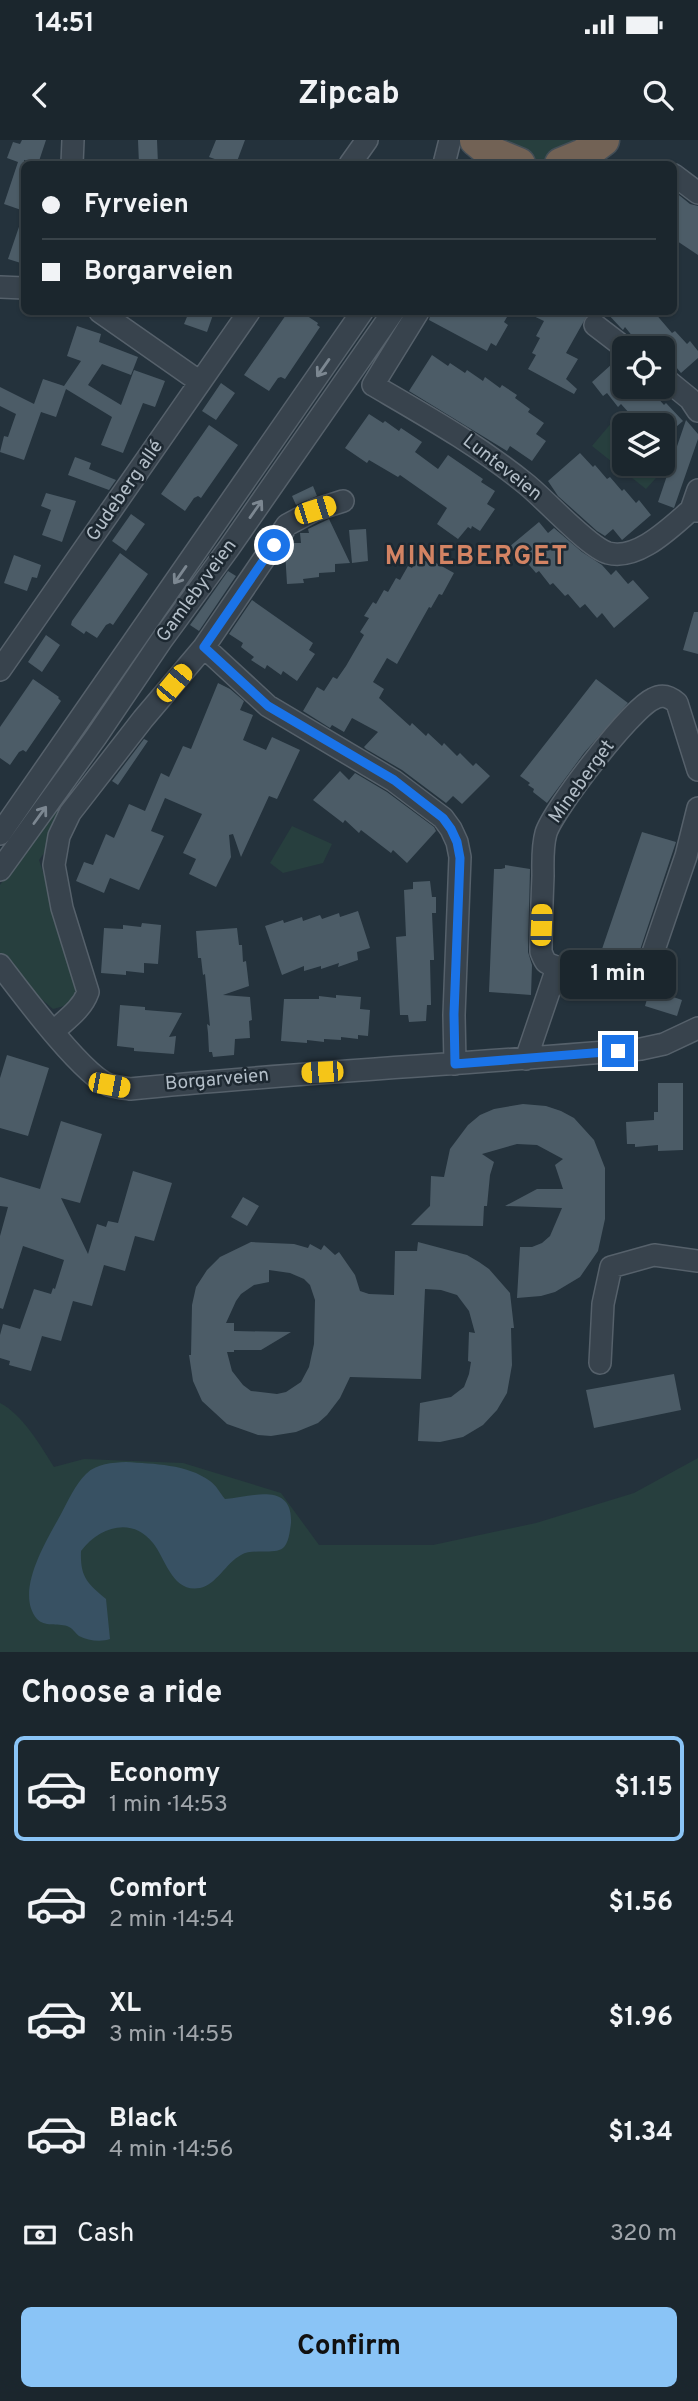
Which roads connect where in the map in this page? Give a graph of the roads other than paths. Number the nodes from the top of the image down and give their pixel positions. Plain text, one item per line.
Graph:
1 (73, 140) edge
2 (367, 140) edge
3 (450, 140) edge
4 (476, 140) edge
5 (603, 140) edge
6 (72, 161) edge
7 (352, 161) edge
8 (445, 161) edge
9 (512, 161) edge
10 (568, 161) edge
11 (677, 177) edge
12 (698, 193) edge
13 (0, 287) edge
14 (21, 288) edge
15 (104, 315) edge
16 (247, 315) edge
17 (360, 315) edge
18 (391, 315) edge
19 (416, 315) edge
20 (594, 326) dead end
21 (612, 339) edge
22 (200, 382) junction
23 (675, 387) edge
24 (698, 411) edge
25 (343, 501) dead end
26 (696, 503) edge
27 (204, 647) junction
28 (0, 670) edge
29 (698, 770) edge
30 (698, 808) edge
31 (0, 834) edge
32 (0, 870) edge
33 (0, 965) edge
34 (557, 968) junction
35 (0, 982) edge
36 (22, 995) junction
37 (698, 1028) edge
38 (54, 1031) junction
39 (526, 1059) junction
40 (455, 1064) junction
41 (698, 1261) edge
42 (600, 1363) dead end

1 - 6 street
2 - 7 street
3 - 8 street
4 - 9 highway
5 - 10 highway
11 - 12 street
13 - 14 street
15 - 22 street
16 - 22 street, Gudeberg allé
17 -> 31 street, Gamlebyveien
32 -> 18 street, Gamlebyveien
19 - 26 street, Lunteveien
20 - 21 street
22 - 28 street, Gudeberg allé
23 - 24 street
25 - 27 street
27 - 38 street
27 - 40 street
29 - 34 street, Mineberget
30 - 34 street
33 - 36 street, Borgarveien
34 - 39 street
35 - 36 street, Borgarveien
36 - 38 street, Borgarveien
37 - 39 street, Borgarveien
38 - 40 street, Borgarveien
39 - 40 street, Borgarveien
41 - 42 street

